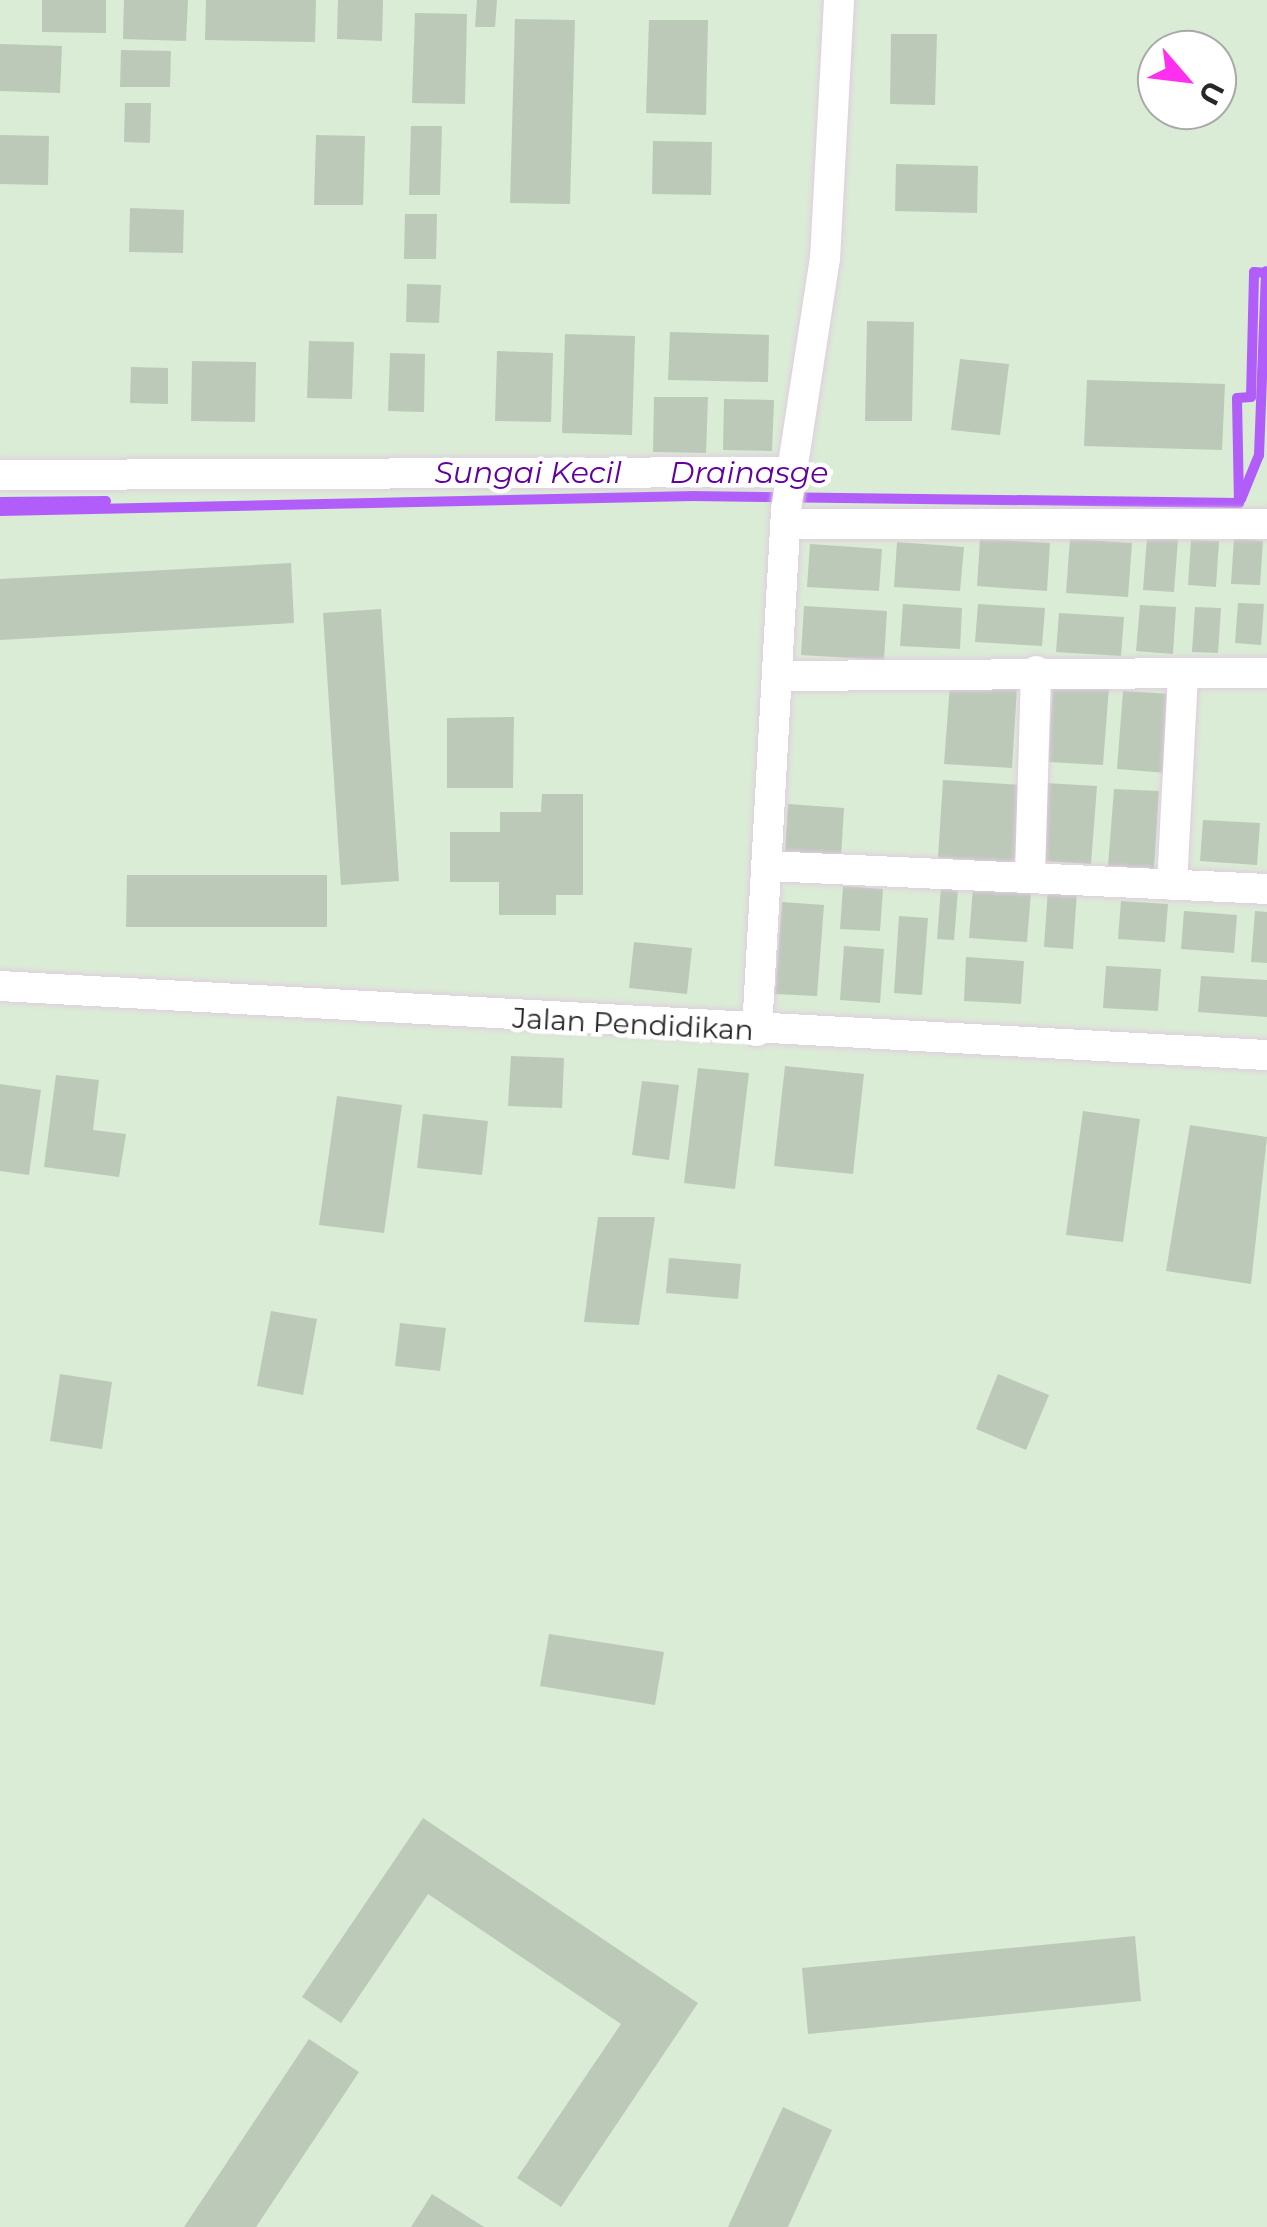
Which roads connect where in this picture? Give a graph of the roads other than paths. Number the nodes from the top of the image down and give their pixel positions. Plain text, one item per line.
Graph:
1 (840, 0) edge
2 (0, 475) edge
3 (787, 499) junction
4 (1267, 524) edge
5 (1036, 671) junction
6 (1267, 673) edge
7 (1183, 674) junction
8 (778, 676) junction
9 (767, 866) junction
10 (1030, 876) junction
11 (1172, 885) junction
12 (1267, 889) edge
13 (0, 986) edge
14 (757, 1031) junction
15 (1267, 1055) edge

1 - 3 street
2 - 3 street
3 - 4 street
3 - 8 street
5 - 7 street
5 - 8 street
5 - 10 street
6 - 7 street
7 - 11 street
8 - 9 street
9 - 10 street
9 - 14 street
10 - 11 street
11 - 12 street
13 - 14 street, Jalan Pendidikan
14 - 15 street, Jalan Pendidikan

